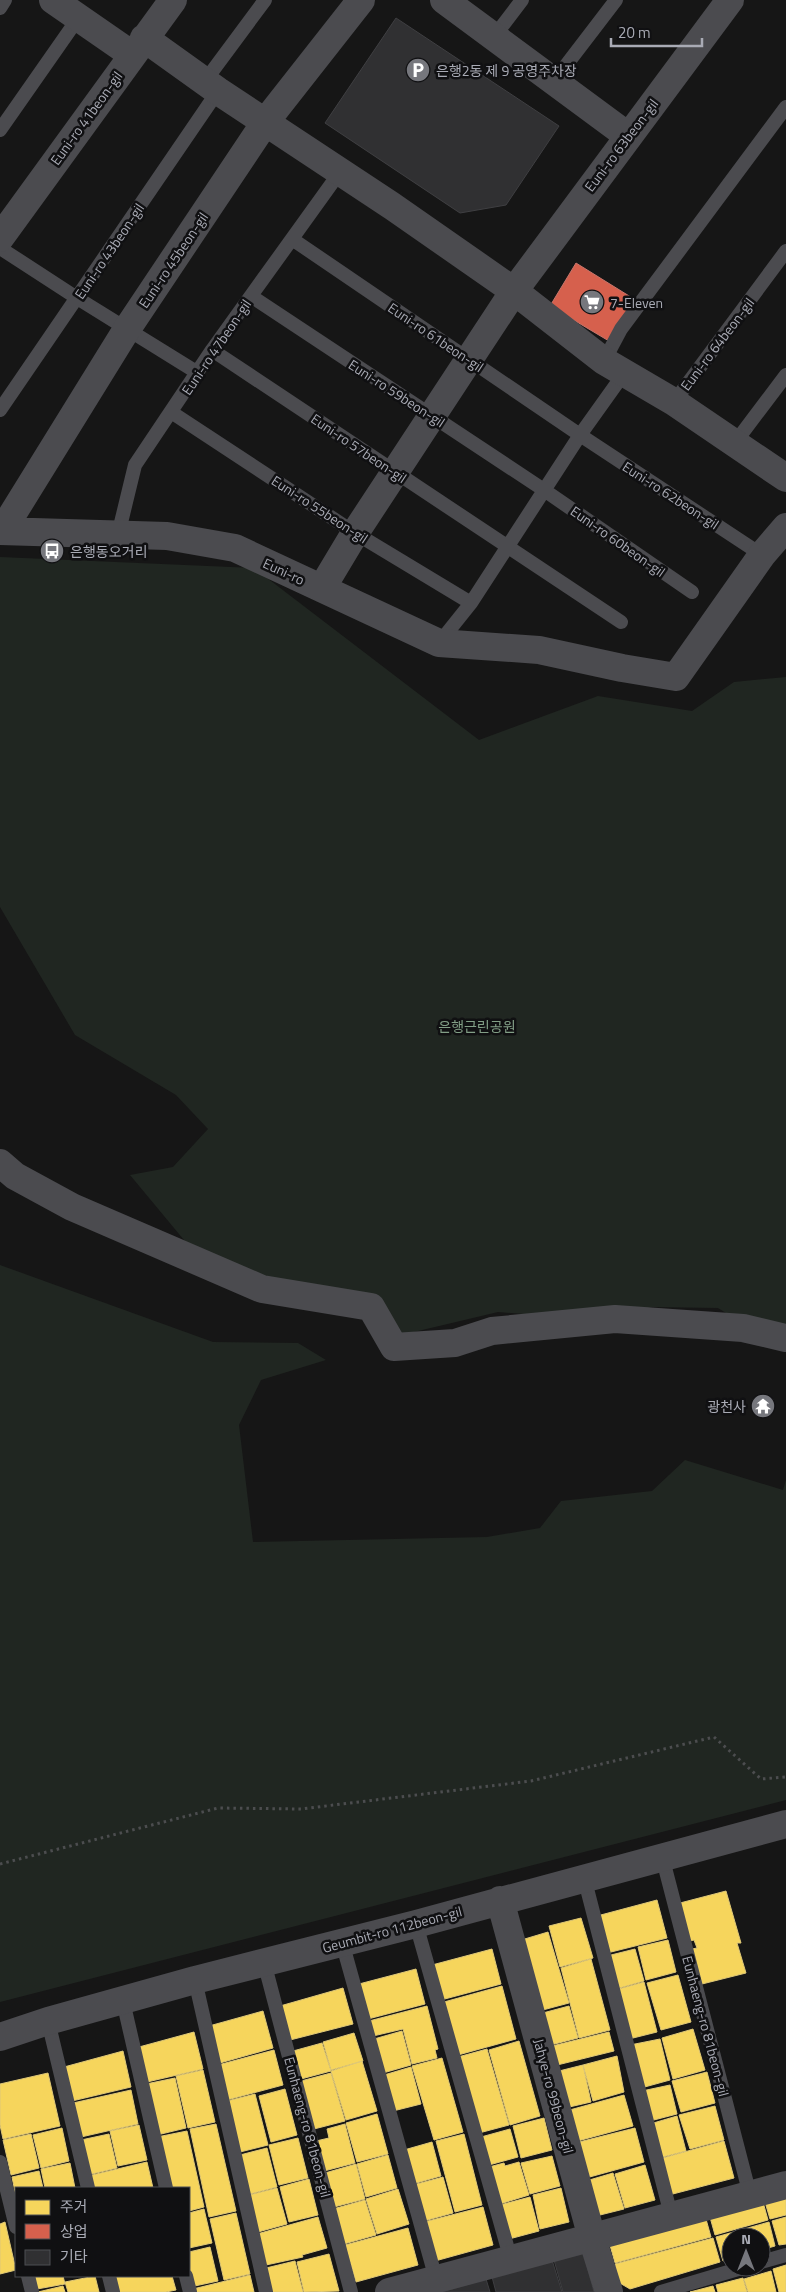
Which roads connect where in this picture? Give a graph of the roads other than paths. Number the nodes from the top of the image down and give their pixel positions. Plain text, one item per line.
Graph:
1 (6, 0) edge
2 (53, 0) edge
3 (173, 0) edge
4 (265, 0) edge
5 (361, 0) edge
6 (444, 0) edge
7 (522, 0) edge
8 (616, 0) edge
9 (730, 0) edge
10 (0, 8) edge
11 (79, 17) junction
12 (493, 38) junction
13 (138, 46) junction
14 (554, 81) junction
15 (212, 86) junction
16 (786, 107) edge
17 (266, 121) junction
18 (0, 130) edge
19 (628, 136) junction
20 (340, 172) junction
21 (0, 238) edge
22 (292, 240) junction
23 (0, 248) edge
24 (786, 251) edge
25 (514, 292) junction
26 (250, 296) junction
27 (77, 298) junction
28 (127, 329) junction
29 (212, 350) junction
30 (470, 360) junction
31 (615, 366) junction
32 (198, 372) junction
33 (786, 375) edge
34 (674, 402) junction
35 (0, 410) edge
36 (171, 412) junction
37 (431, 415) junction
38 (580, 435) junction
39 (734, 444) junction
40 (394, 472) junction
41 (786, 478) edge
42 (544, 490) junction
43 (786, 527) edge
44 (1, 530) edge
45 (355, 533) junction
46 (118, 535) junction
47 (507, 545) junction
48 (762, 555) junction
49 (322, 588) junction
50 (692, 592) dead end
51 (471, 604) junction
52 (621, 622) dead end
53 (439, 643) junction
54 (0, 1163) edge
55 (786, 1338) edge
56 (786, 1824) edge
57 (662, 1856) junction
58 (584, 1877) junction
59 (500, 1900) junction
60 (416, 1924) junction
61 (342, 1942) junction
62 (264, 1962) junction
63 (195, 1980) junction
64 (123, 2001) junction
65 (48, 2021) junction
66 (0, 2037) edge
67 (0, 2162) edge
68 (786, 2185) edge
69 (88, 2187) edge
70 (166, 2187) edge
71 (750, 2196) junction
72 (671, 2215) junction
73 (15, 2223) edge
74 (592, 2238) junction
75 (786, 2255) edge
76 (771, 2259) edge
77 (511, 2260) junction
78 (721, 2274) edge
79 (28, 2277) edge
80 (109, 2277) edge
81 (186, 2277) edge
82 (436, 2278) junction
83 (32, 2292) edge
84 (113, 2292) edge
85 (190, 2292) edge
86 (266, 2292) edge
87 (351, 2292) edge
88 (389, 2292) edge
89 (609, 2292) edge
90 (661, 2292) edge

1 - 10 lane
2 - 11 street
3 - 13 street, Euni-ro 41beon-gil
4 - 15 lane, Euni-ro 43beon-gil
5 - 17 street, Euni-ro 45beon-gil
6 - 12 street
7 - 12 lane
8 - 14 lane
9 - 19 street, Euni-ro 63beon-gil
11 - 13 street
11 - 18 lane
12 - 14 street
13 - 15 street
13 - 21 street, Euni-ro 41beon-gil
14 - 19 street
15 - 17 street
15 - 27 lane, Euni-ro 43beon-gil
16 - 31 lane
17 - 20 street
17 - 28 street, Euni-ro 45beon-gil
19 - 25 street, Euni-ro 63beon-gil
20 - 22 lane, Euni-ro 47beon-gil
20 - 25 street
22 - 26 lane, Euni-ro 47beon-gil
22 - 30 lane, Euni-ro 61beon-gil
23 - 27 lane
24 - 34 lane, Euni-ro 64beon-gil
25 - 30 street, Euni-ro 63beon-gil
25 - 31 street
26 - 29 lane, Euni-ro 47beon-gil
26 - 37 lane, Euni-ro 59beon-gil
27 - 28 lane
27 - 35 lane, Euni-ro 43beon-gil
28 - 32 lane
28 - 44 street, Euni-ro 45beon-gil
29 - 32 lane, Euni-ro 47beon-gil
29 - 40 lane, Euni-ro 57beon-gil
30 - 37 street, Euni-ro 63beon-gil
30 - 38 lane, Euni-ro 61beon-gil
31 - 34 street
31 - 38 lane
32 - 36 lane, Euni-ro 47beon-gil
33 - 39 lane
34 - 39 street, Euni-ro 64beon-gil
36 - 45 lane, Euni-ro 55beon-gil
36 - 46 lane, Euni-ro 47beon-gil
37 - 40 street, Euni-ro 63beon-gil
37 - 42 lane, Euni-ro 59beon-gil
38 - 42 lane
38 - 48 lane, Euni-ro 62beon-gil
39 - 41 street, Euni-ro 64beon-gil
40 - 45 street, Euni-ro 63beon-gil
40 - 47 lane, Euni-ro 57beon-gil
42 - 47 lane
42 - 50 lane, Euni-ro 60beon-gil
43 - 48 street
44 - 46 street, Euni-ro
45 - 49 street, Euni-ro 63beon-gil
45 - 51 lane, Euni-ro 55beon-gil
46 - 49 street, Euni-ro
47 - 51 lane
47 - 52 lane
48 - 53 street
49 - 53 street, Euni-ro
51 - 53 lane
54 - 55 street
56 - 57 street, Geumbit-ro 112beon-gil
57 - 58 street, Geumbit-ro 112beon-gil
57 - 71 lane, Eunhaeng-ro 81beon-gil
58 - 59 street, Geumbit-ro 112beon-gil
58 - 72 lane
59 - 60 street, Geumbit-ro 112beon-gil
59 - 74 street, Jahye-ro 99beon-gil
60 - 61 street, Geumbit-ro 112beon-gil
60 - 77 lane
61 - 62 street, Geumbit-ro 112beon-gil
61 - 82 lane
62 - 63 street, Geumbit-ro 112beon-gil
62 - 87 lane, Eunhaeng-ro 81beon-gil
63 - 64 street, Geumbit-ro 112beon-gil
63 - 86 lane
64 - 65 street, Geumbit-ro 112beon-gil
64 - 70 lane
65 - 66 street, Geumbit-ro 112beon-gil
65 - 69 lane
67 - 73 lane
68 - 71 street
71 - 72 street
72 - 74 street
74 - 77 street
74 - 89 street, Jahye-ro 99beon-gil
75 - 76 lane
77 - 82 street
78 - 90 lane
79 - 83 lane
80 - 84 lane
81 - 85 lane
82 - 88 street

